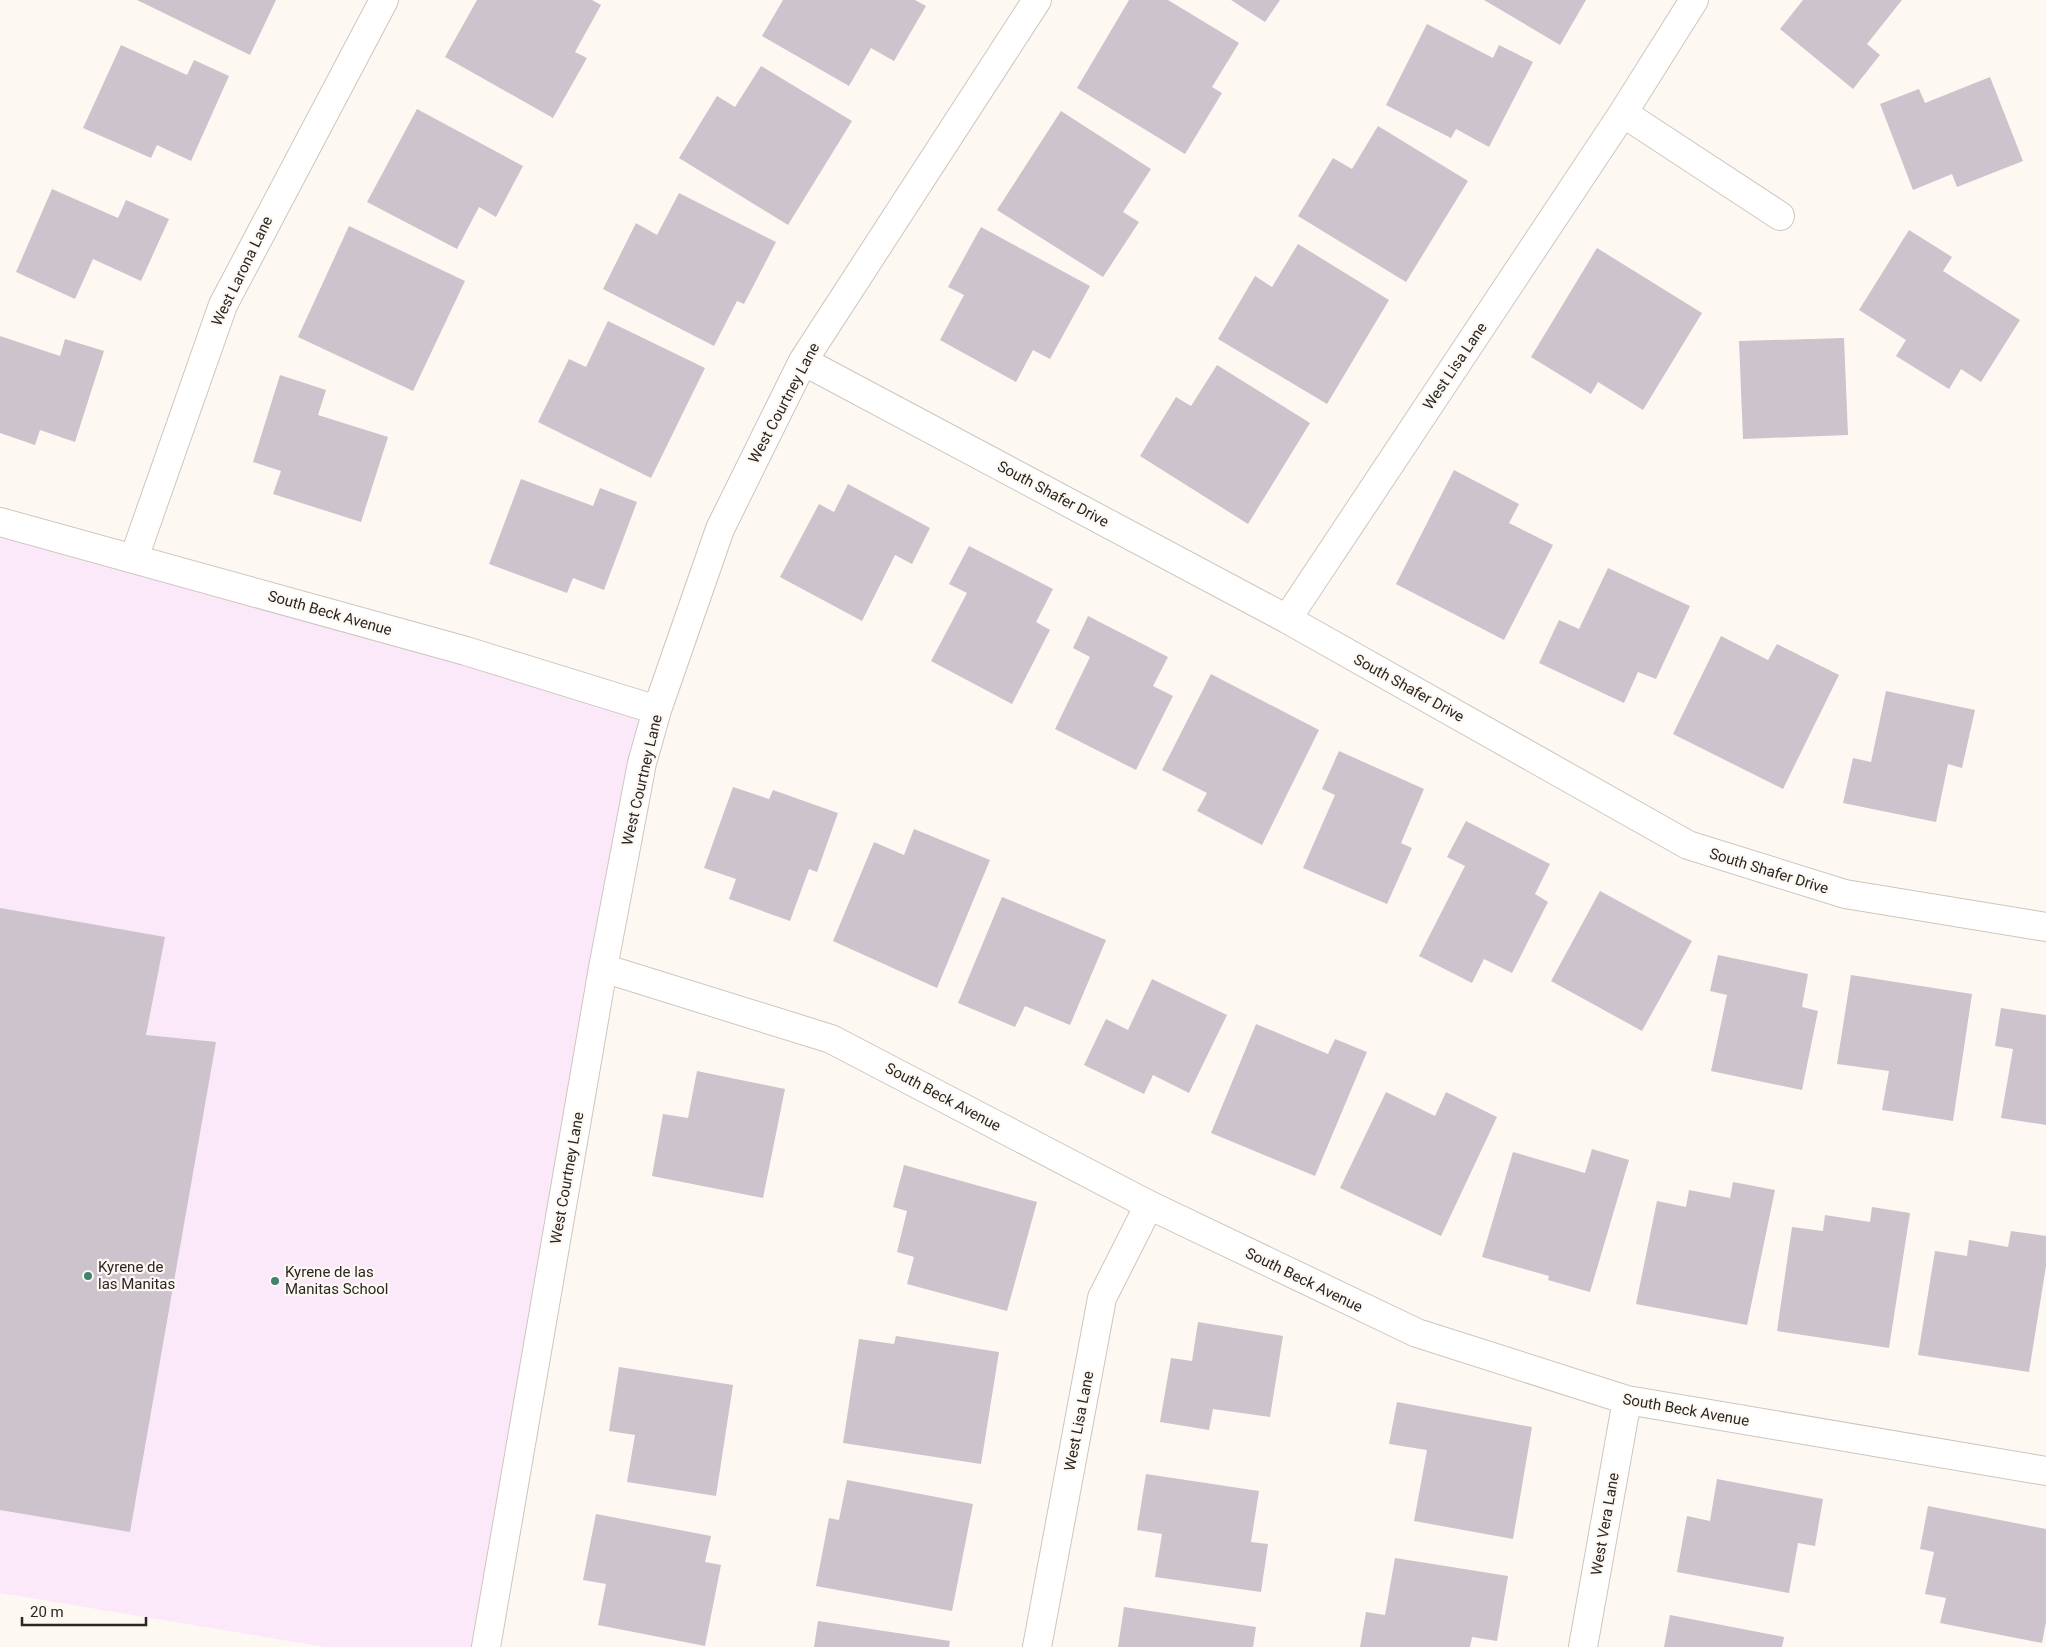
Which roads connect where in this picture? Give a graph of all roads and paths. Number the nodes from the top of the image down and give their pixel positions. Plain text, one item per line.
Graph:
1 (384, 0) edge
2 (1037, 0) edge
3 (1694, 0) edge
4 (1623, 113) junction
5 (1780, 216) dead end
6 (803, 361) junction
7 (0, 522) edge
8 (134, 558) junction
9 (1287, 619) junction
10 (657, 710) junction
11 (2046, 927) edge
12 (603, 968) junction
13 (1149, 1205) junction
14 (1627, 1400) junction
15 (2046, 1471) edge
16 (486, 1647) edge
17 (1037, 1647) edge
18 (1583, 1647) edge

1 - 8 street, West Larona Lane
2 - 6 street, West Courtney Lane
3 - 4 street, West Lisa Lane
4 - 5 street
4 - 9 street, West Lisa Lane
6 - 9 street, South Shafer Drive
6 - 10 street, West Courtney Lane
7 - 8 street, South Beck Avenue
8 - 10 street, South Beck Avenue
9 - 11 street, South Shafer Drive
10 - 12 street, West Courtney Lane
12 - 13 street, South Beck Avenue
12 - 16 street, West Courtney Lane
13 - 14 street, South Beck Avenue
13 - 17 street, West Lisa Lane
14 - 15 street, South Beck Avenue
14 - 18 street, West Vera Lane

